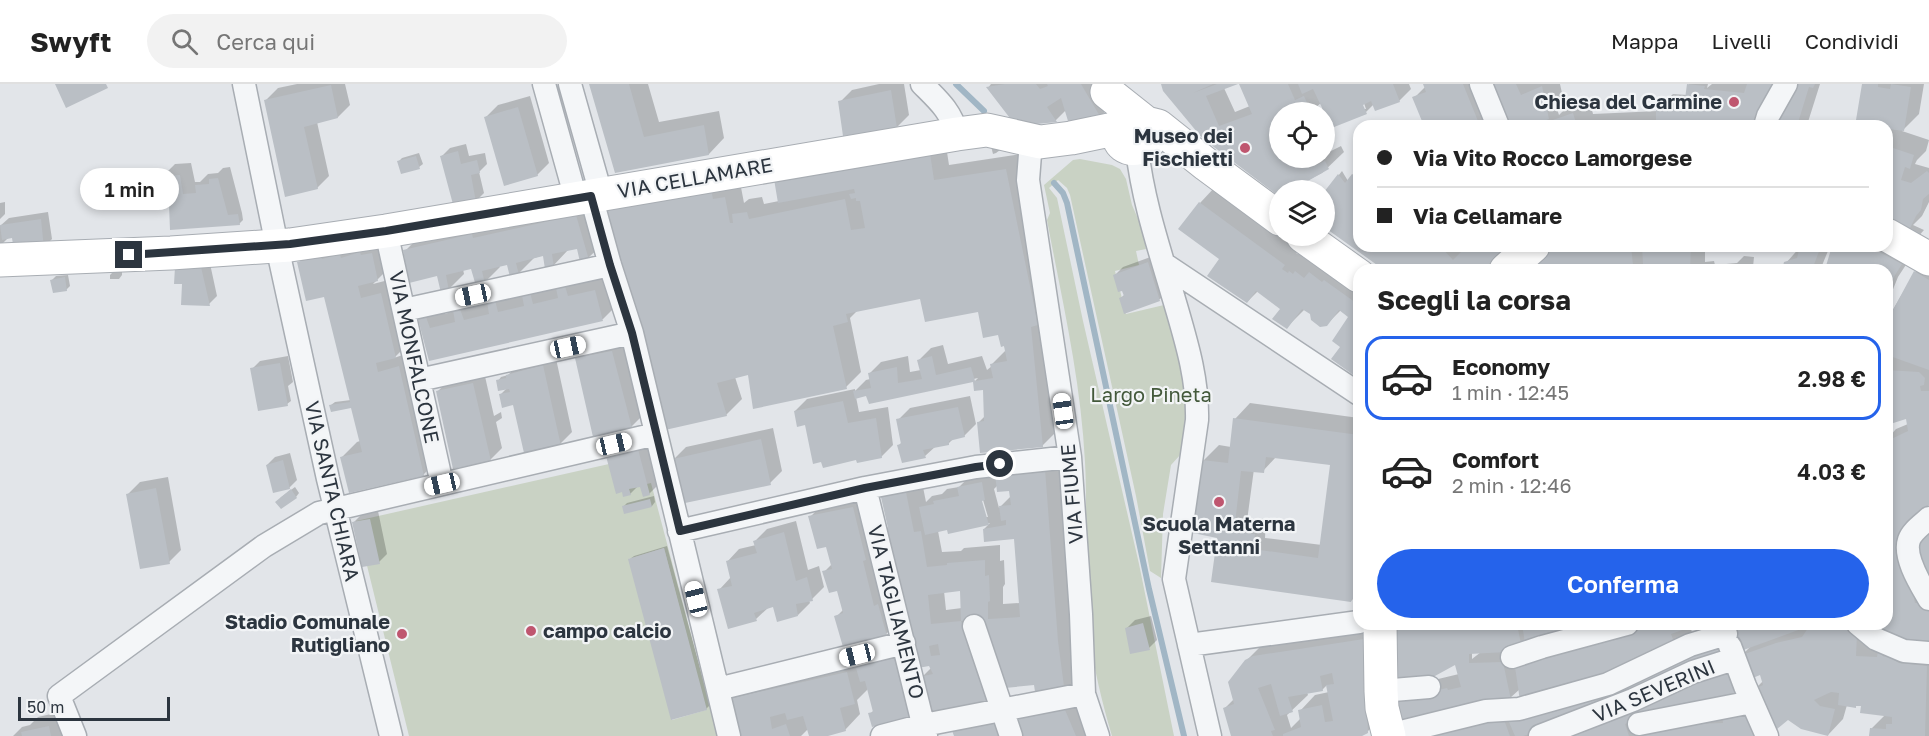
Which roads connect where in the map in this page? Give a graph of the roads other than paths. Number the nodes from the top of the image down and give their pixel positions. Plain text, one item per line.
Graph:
1 (244, 84) edge
2 (544, 84) edge
3 (570, 84) edge
4 (922, 84) edge
5 (1481, 84) edge
6 (1786, 84) edge
7 (1104, 88) edge
8 (1496, 120) edge
9 (1767, 120) edge
10 (957, 134) junction
11 (1133, 134) junction
12 (1031, 141) junction
13 (589, 196) junction
14 (1269, 211) edge
15 (386, 231) junction
16 (1893, 238) edge
17 (277, 246) junction
18 (1317, 246) edge
19 (1526, 252) edge
20 (1929, 259) edge
21 (0, 260) edge
22 (1164, 264) junction
23 (1513, 264) edge
24 (610, 265) junction
25 (1353, 272) edge
26 (404, 310) junction
27 (632, 333) junction
28 (419, 380) junction
29 (1353, 390) edge
30 (656, 434) junction
31 (1070, 457) junction
32 (442, 484) junction
33 (865, 488) junction
34 (336, 509) junction
35 (1929, 518) edge
36 (680, 531) junction
37 (1929, 599) edge
38 (1353, 623) edge
39 (974, 626) dead end
40 (1380, 630) edge
41 (1604, 630) edge
42 (1722, 630) edge
43 (1724, 630) edge
44 (1865, 630) edge
45 (904, 643) junction
46 (1189, 645) junction
47 (1929, 653) edge
48 (1512, 657) dead end
49 (1734, 659) junction
50 (1430, 687) dead end
51 (718, 690) junction
52 (1381, 691) junction
53 (1083, 694) junction
54 (1752, 702) junction
55 (1002, 710) junction
56 (1639, 724) dead end
57 (925, 731) edge
58 (75, 736) edge
59 (391, 736) edge
60 (729, 736) edge
61 (882, 736) edge
62 (1011, 736) edge
63 (1098, 736) edge
64 (1210, 736) edge
65 (1387, 736) edge
66 (1540, 736) edge
67 (1767, 736) edge

1 - 17 street, VIA SANTA CHIARA
2 - 13 street
3 - 13 street
4 - 10 street
5 - 8 street
6 - 9 street
7 - 11 street
10 - 12 street, VIA CELLAMARE
10 - 13 street, VIA CELLAMARE
11 - 12 street, VIA CELLAMARE
11 - 14 street
11 - 22 street
12 - 31 street, VIA FIUME
13 - 15 street, VIA CELLAMARE
13 - 24 street
15 - 17 street, VIA CELLAMARE
15 - 26 street, VIA MONFALCONE
16 - 20 street
17 - 21 street, VIA CELLAMARE
17 - 34 street, VIA SANTA CHIARA
18 - 25 street
19 - 23 street
22 - 29 street
22 - 46 street
24 - 26 street
24 - 27 street
26 - 28 street, VIA MONFALCONE
27 - 28 street
27 - 30 street
28 - 32 street, VIA MONFALCONE
30 - 32 street
30 - 36 street
31 - 33 street
31 - 53 street, VIA FIUME
32 - 34 street
33 - 36 street
33 - 45 street, VIA TAGLIAMENTO
34 - 58 street
34 - 59 street, VIA SANTA CHIARA
35 - 37 street
36 - 51 street
38 - 46 street
39 - 55 street
40 - 52 street
41 - 48 street
42 - 65 street
43 - 49 street
44 - 47 street
45 - 51 street
45 - 57 street, VIA TAGLIAMENTO
46 - 64 street
49 - 54 street
49 - 66 street, VIA SEVERINI
50 - 52 street
51 - 60 street
52 - 65 street
53 - 55 street
53 - 63 street, VIA FIUME
54 - 56 street
54 - 67 street
55 - 57 street
55 - 62 street
57 - 61 street

